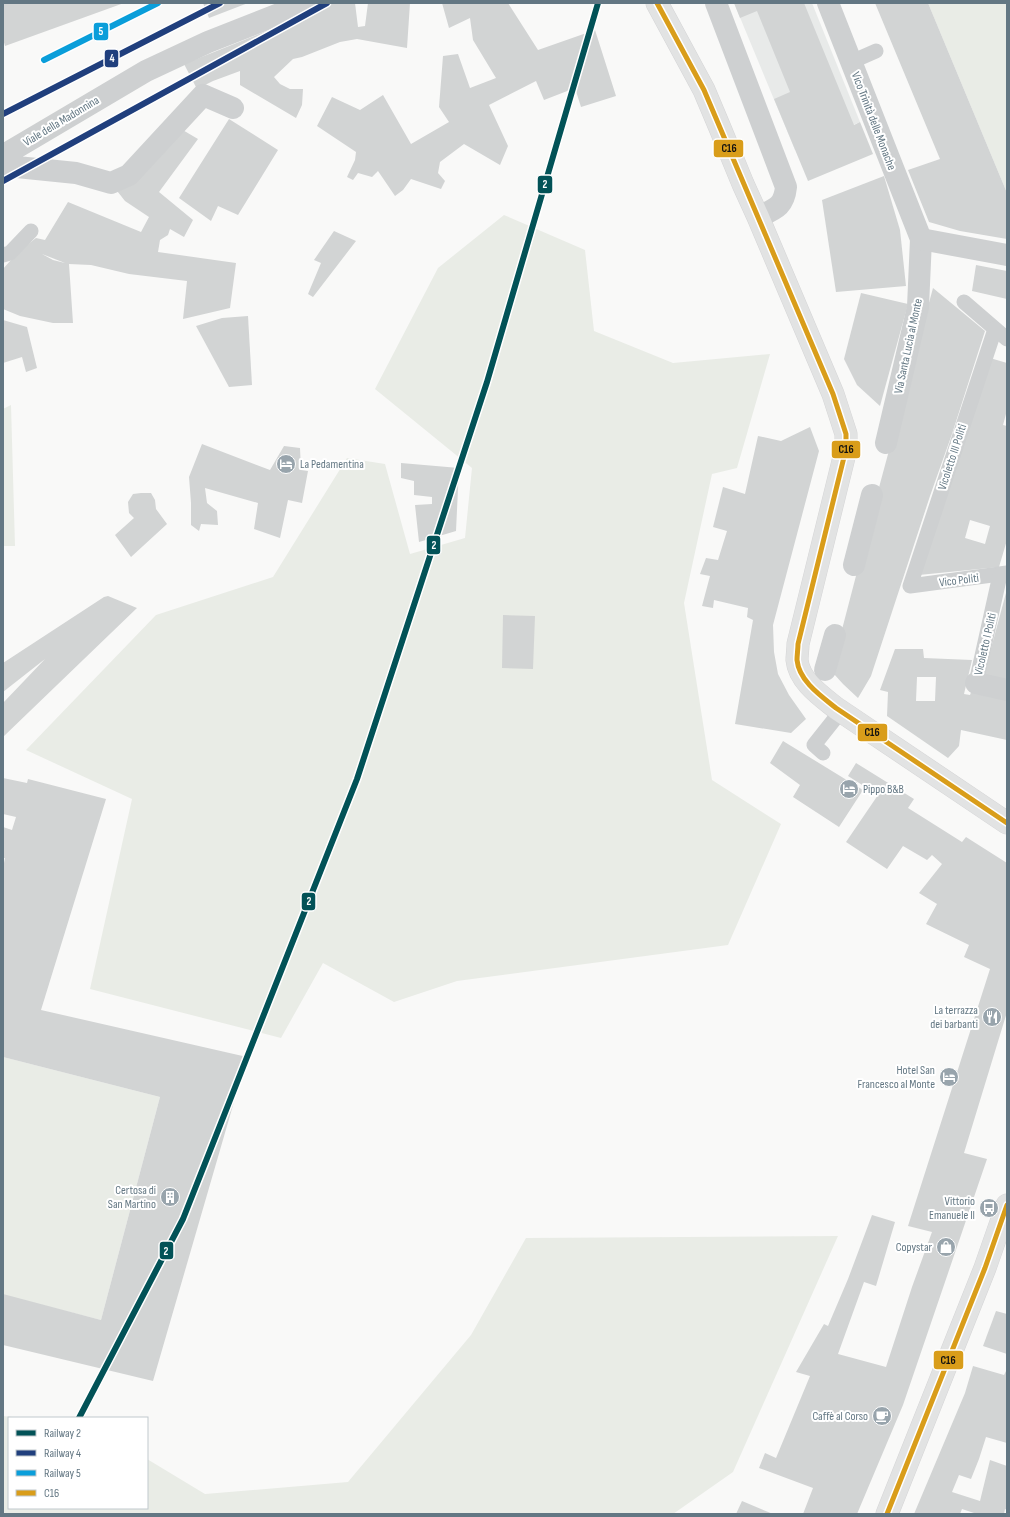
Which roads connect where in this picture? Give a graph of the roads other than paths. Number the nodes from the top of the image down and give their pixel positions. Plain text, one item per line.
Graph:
1 (307, 3) edge
2 (657, 3) edge
3 (716, 3) edge
4 (828, 3) edge
5 (876, 51) dead end
6 (851, 62) junction
7 (233, 108) dead end
8 (758, 217) junction
9 (31, 232) dead end
10 (921, 239) junction
11 (3, 255) edge
12 (1007, 255) edge
13 (964, 302) dead end
14 (995, 329) junction
15 (1007, 339) edge
16 (886, 443) dead end
17 (872, 495) dead end
18 (854, 565) dead end
19 (1004, 574) edge
20 (910, 586) joint
21 (835, 635) dead end
22 (825, 670) dead end
23 (976, 683) joint
24 (1007, 690) edge
25 (841, 711) junction
26 (823, 753) dead end
27 (1007, 823) edge
28 (1007, 1205) edge
29 (887, 1514) edge

1 - 7 street, Viale della Madonnina
2 - 8 main road
3 - 8 street
4 - 6 street, Vico Trinità delle Monache
5 - 6 lane
6 - 10 street, Vico Trinità delle Monache
8 - 25 main road
9 - 11 lane
10 - 12 street
10 - 16 street, Via Santa Lucia al Monte
13 - 14 lane
14 - 15 lane
14 - 20 lane, Vicoletto III Politi
17 - 18 street
19 - 20 lane, Vico Politi
19 - 23 lane, Vicoletto I Politi
21 - 22 street
23 - 24 street, Vicoletto I Politi
25 - 26 lane
25 - 27 main road
28 - 29 main road

